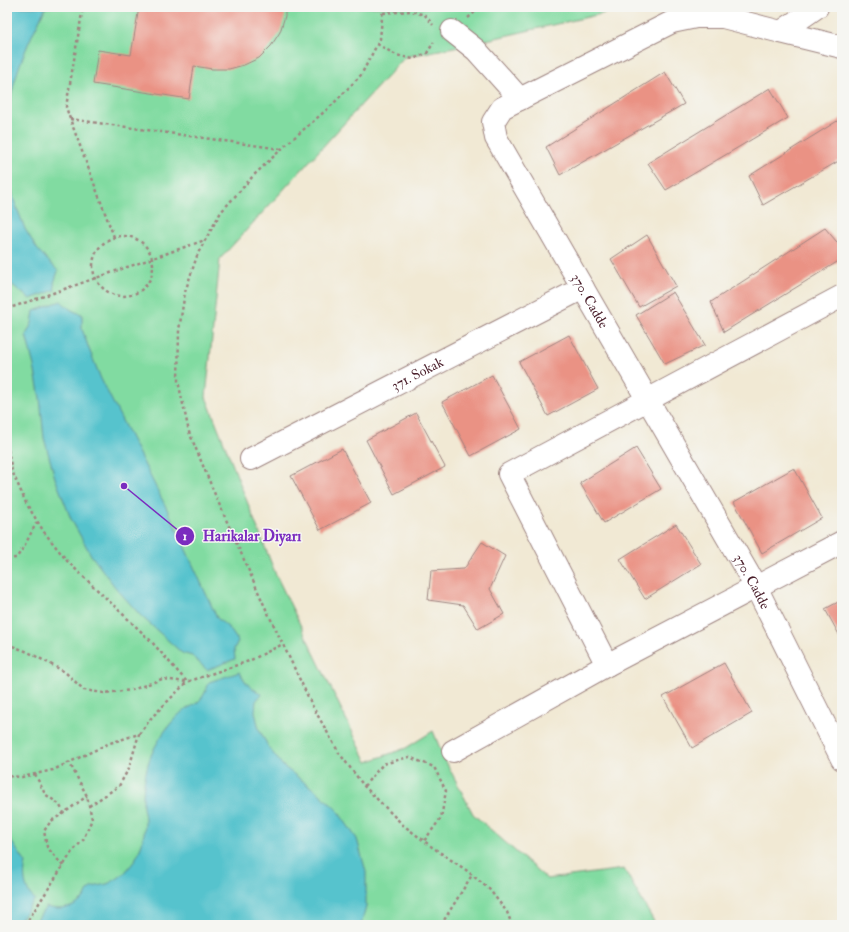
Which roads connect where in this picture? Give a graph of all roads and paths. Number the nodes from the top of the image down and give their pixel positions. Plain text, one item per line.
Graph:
1 (83, 7) edge
2 (383, 7) edge
3 (817, 7) edge
4 (383, 13) junction
5 (781, 32) junction
6 (440, 34) junction
7 (377, 44) junction
8 (842, 47) edge
9 (520, 99) junction
10 (70, 119) junction
11 (281, 150) junction
12 (114, 237) junction
13 (205, 240) junction
14 (153, 258) junction
15 (96, 278) junction
16 (583, 288) junction
17 (842, 296) edge
18 (7, 309) edge
19 (7, 352) edge
20 (7, 368) edge
21 (647, 400) junction
22 (7, 444) edge
23 (251, 459) dead end
24 (38, 522) junction
25 (842, 542) edge
26 (7, 559) edge
27 (756, 587) junction
28 (7, 644) edge
29 (283, 644) junction
30 (607, 665) junction
31 (187, 682) junction
32 (139, 734) junction
33 (453, 751) dead end
34 (842, 759) edge
35 (69, 762) junction
36 (35, 774) junction
37 (7, 776) edge
38 (364, 786) junction
39 (87, 796) junction
40 (89, 806) junction
41 (64, 813) junction
42 (424, 841) junction
43 (63, 866) junction
44 (472, 875) junction
45 (25, 925) edge
46 (441, 925) edge
47 (512, 925) edge

1 - 10 path
2 - 4 path
3 - 5 street
4 - 6 path
4 - 7 path
5 - 8 street, 370. Cadde
5 - 9 street, 370. Cadde
6 - 7 path
6 - 9 street
7 - 11 path
9 - 16 street, 370. Cadde
10 - 11 path
10 - 12 path
11 - 13 path
12 - 14 path
12 - 15 path
13 - 14 path
13 - 29 path
14 - 15 path
14 - 15 path
15 - 18 path
16 - 21 street, 370. Cadde
16 - 23 street, 371. Sokak
17 - 21 street
19 - 20 path
21 - 27 street, 370. Cadde
21 - 30 street
22 - 24 path
24 - 26 path
24 - 31 path
25 - 27 street
27 - 30 street
27 - 34 street, 370. Cadde
28 - 31 path
29 - 31 path
29 - 38 path
30 - 33 street
31 - 32 path
32 - 35 path
32 - 40 path
35 - 36 path
35 - 39 path
36 - 37 path
36 - 41 path
38 - 42 path
38 - 42 path
39 - 40 path
39 - 41 path
40 - 43 path
41 - 43 path
42 - 44 path
43 - 45 path
44 - 46 path
44 - 47 path

